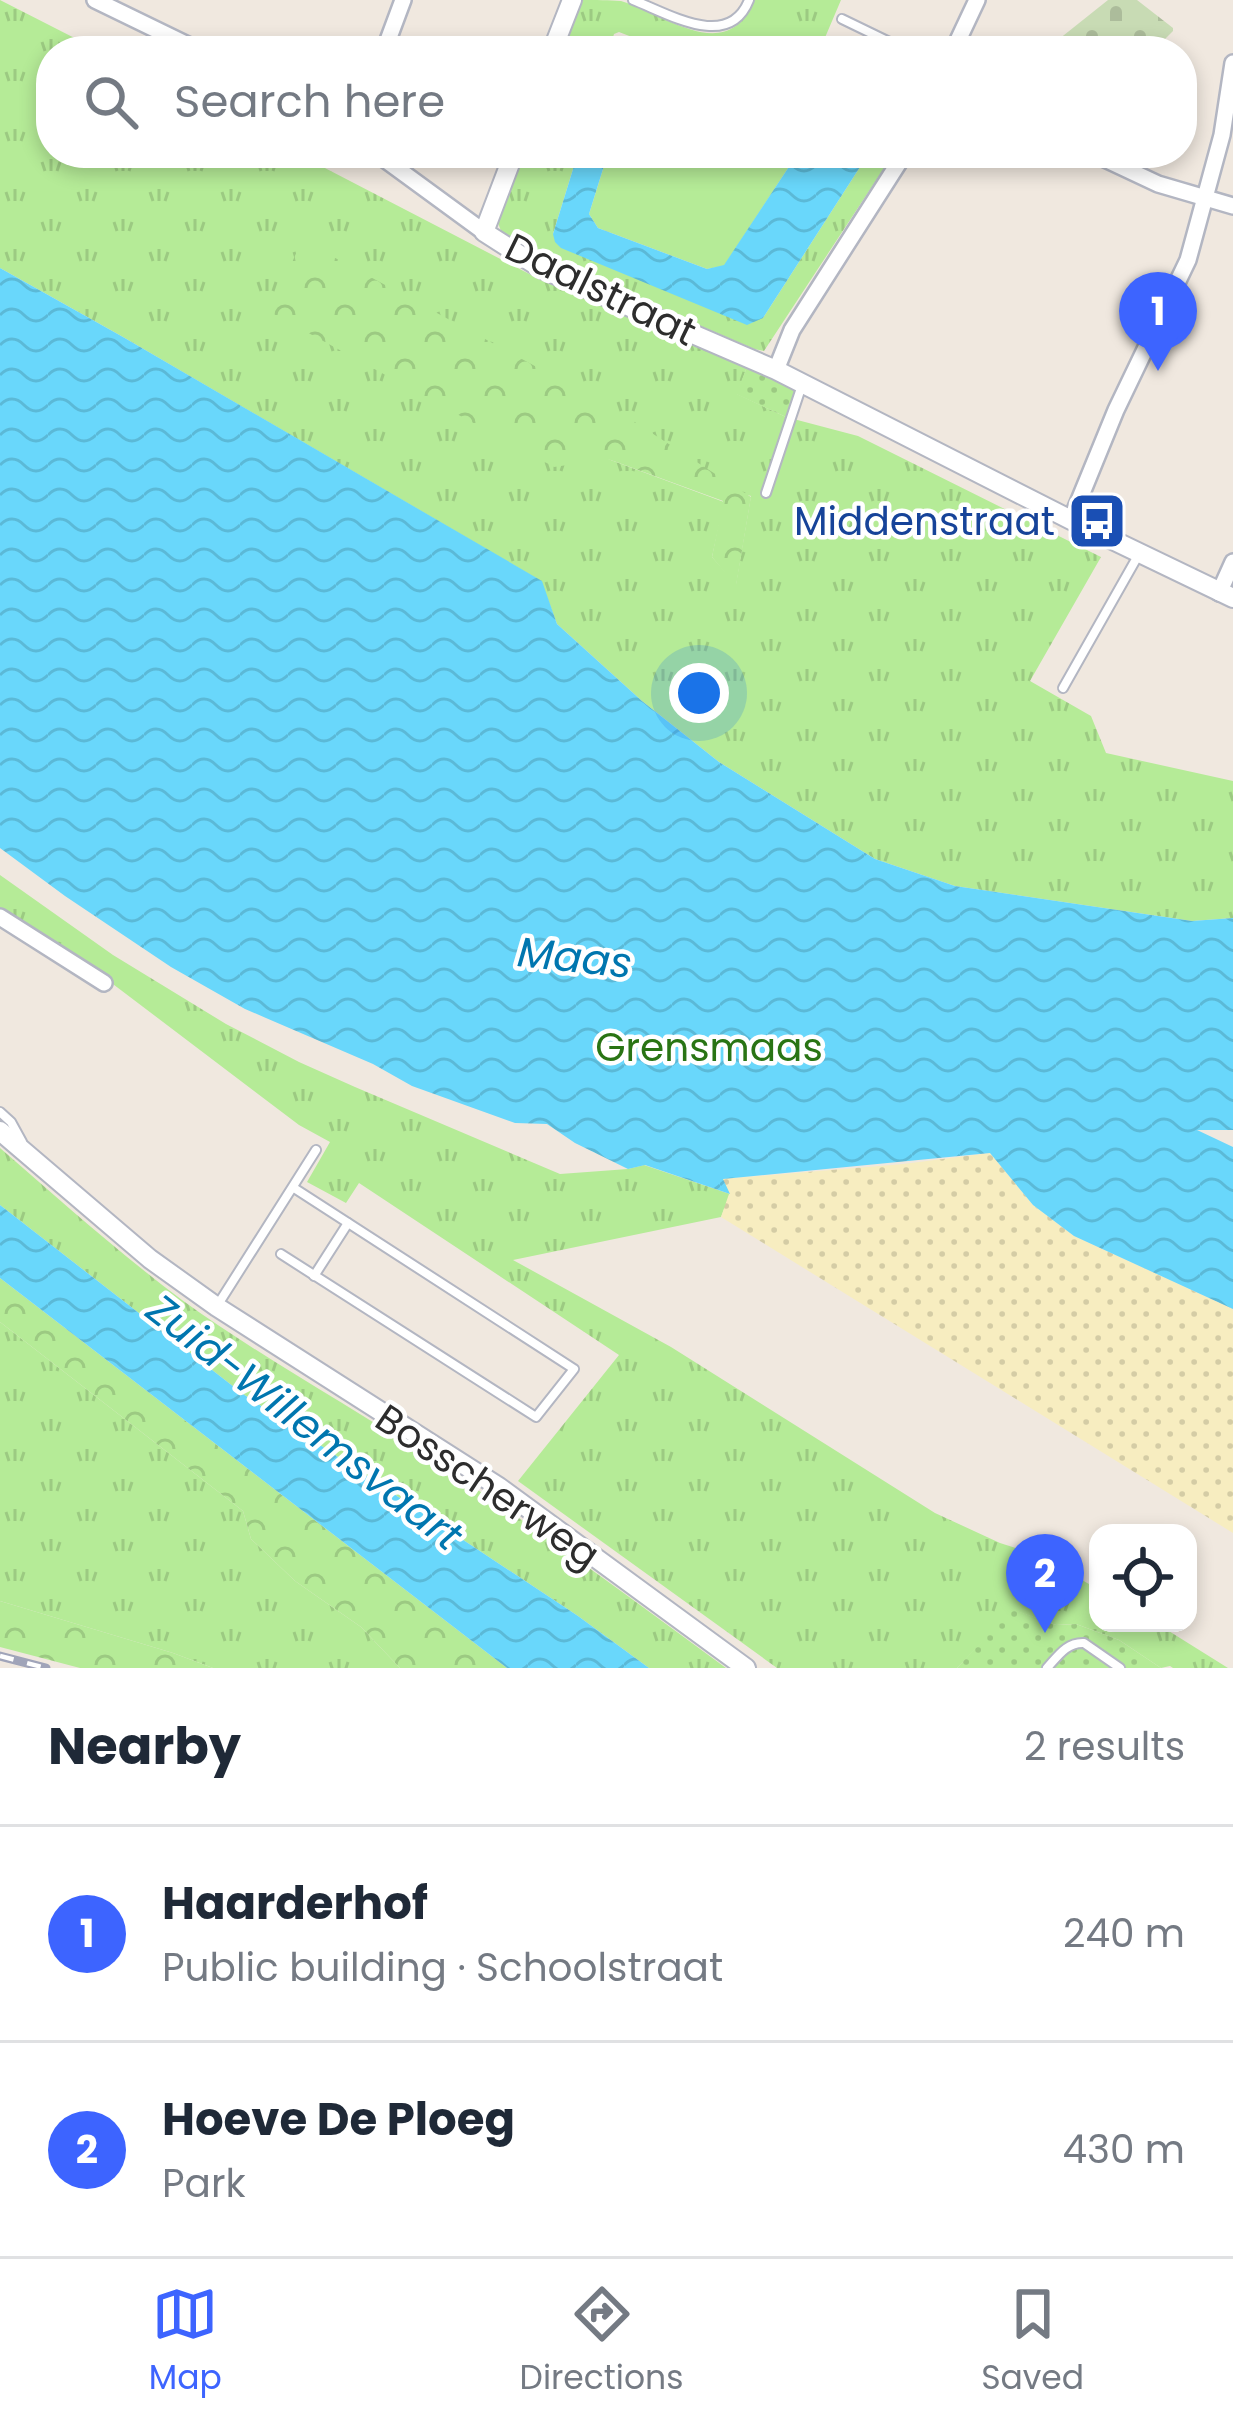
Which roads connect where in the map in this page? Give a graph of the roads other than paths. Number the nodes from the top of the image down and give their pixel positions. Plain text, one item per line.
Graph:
1 (95, 0) edge
2 (403, 0) edge
3 (572, 0) edge
4 (633, 0) edge
5 (748, 0) edge
6 (976, 0) edge
7 (842, 20) dead end
8 (169, 36) edge
9 (390, 36) edge
10 (559, 36) edge
11 (876, 36) edge
12 (960, 36) edge
13 (1233, 63) edge
14 (397, 168) edge
15 (508, 168) edge
16 (895, 168) edge
17 (1124, 168) edge
18 (1207, 196) junction
19 (1233, 206) edge
20 (484, 232) junction
21 (776, 370) junction
22 (802, 384) junction
23 (766, 493) dead end
24 (1070, 520) junction
25 (1139, 553) junction
26 (1233, 562) edge
27 (1226, 595) edge
28 (1063, 688) dead end
29 (0, 917) edge
30 (104, 983) dead end
31 (0, 1112) edge
32 (0, 1131) edge
33 (316, 1150) dead end
34 (26, 1155) junction
35 (294, 1188) junction
36 (348, 1222) junction
37 (281, 1254) dead end
38 (314, 1276) junction
39 (217, 1307) junction
40 (746, 1668) edge
41 (1047, 1668) edge
42 (1120, 1668) edge

1 - 8 street
2 - 9 street
3 - 10 street
4 - 5 lane
6 - 12 street
7 - 11 lane
13 - 18 street
14 - 20 street, Daalstraat
15 - 20 street
16 - 21 street
17 - 18 street
18 - 19 street
18 - 24 street
20 - 21 street, Daalstraat
21 - 22 street
22 - 23 lane
22 - 24 street
24 - 25 street
25 - 27 street
25 - 28 lane
26 - 27 street
29 - 30 street
31 - 34 lane
32 - 34 street, Bosscherweg
33 - 35 lane
34 - 39 street, Bosscherweg
35 - 36 lane
35 - 39 lane
36 - 38 lane
36 - 38 lane
37 - 38 lane
39 - 40 street, Bosscherweg
41 - 42 lane

